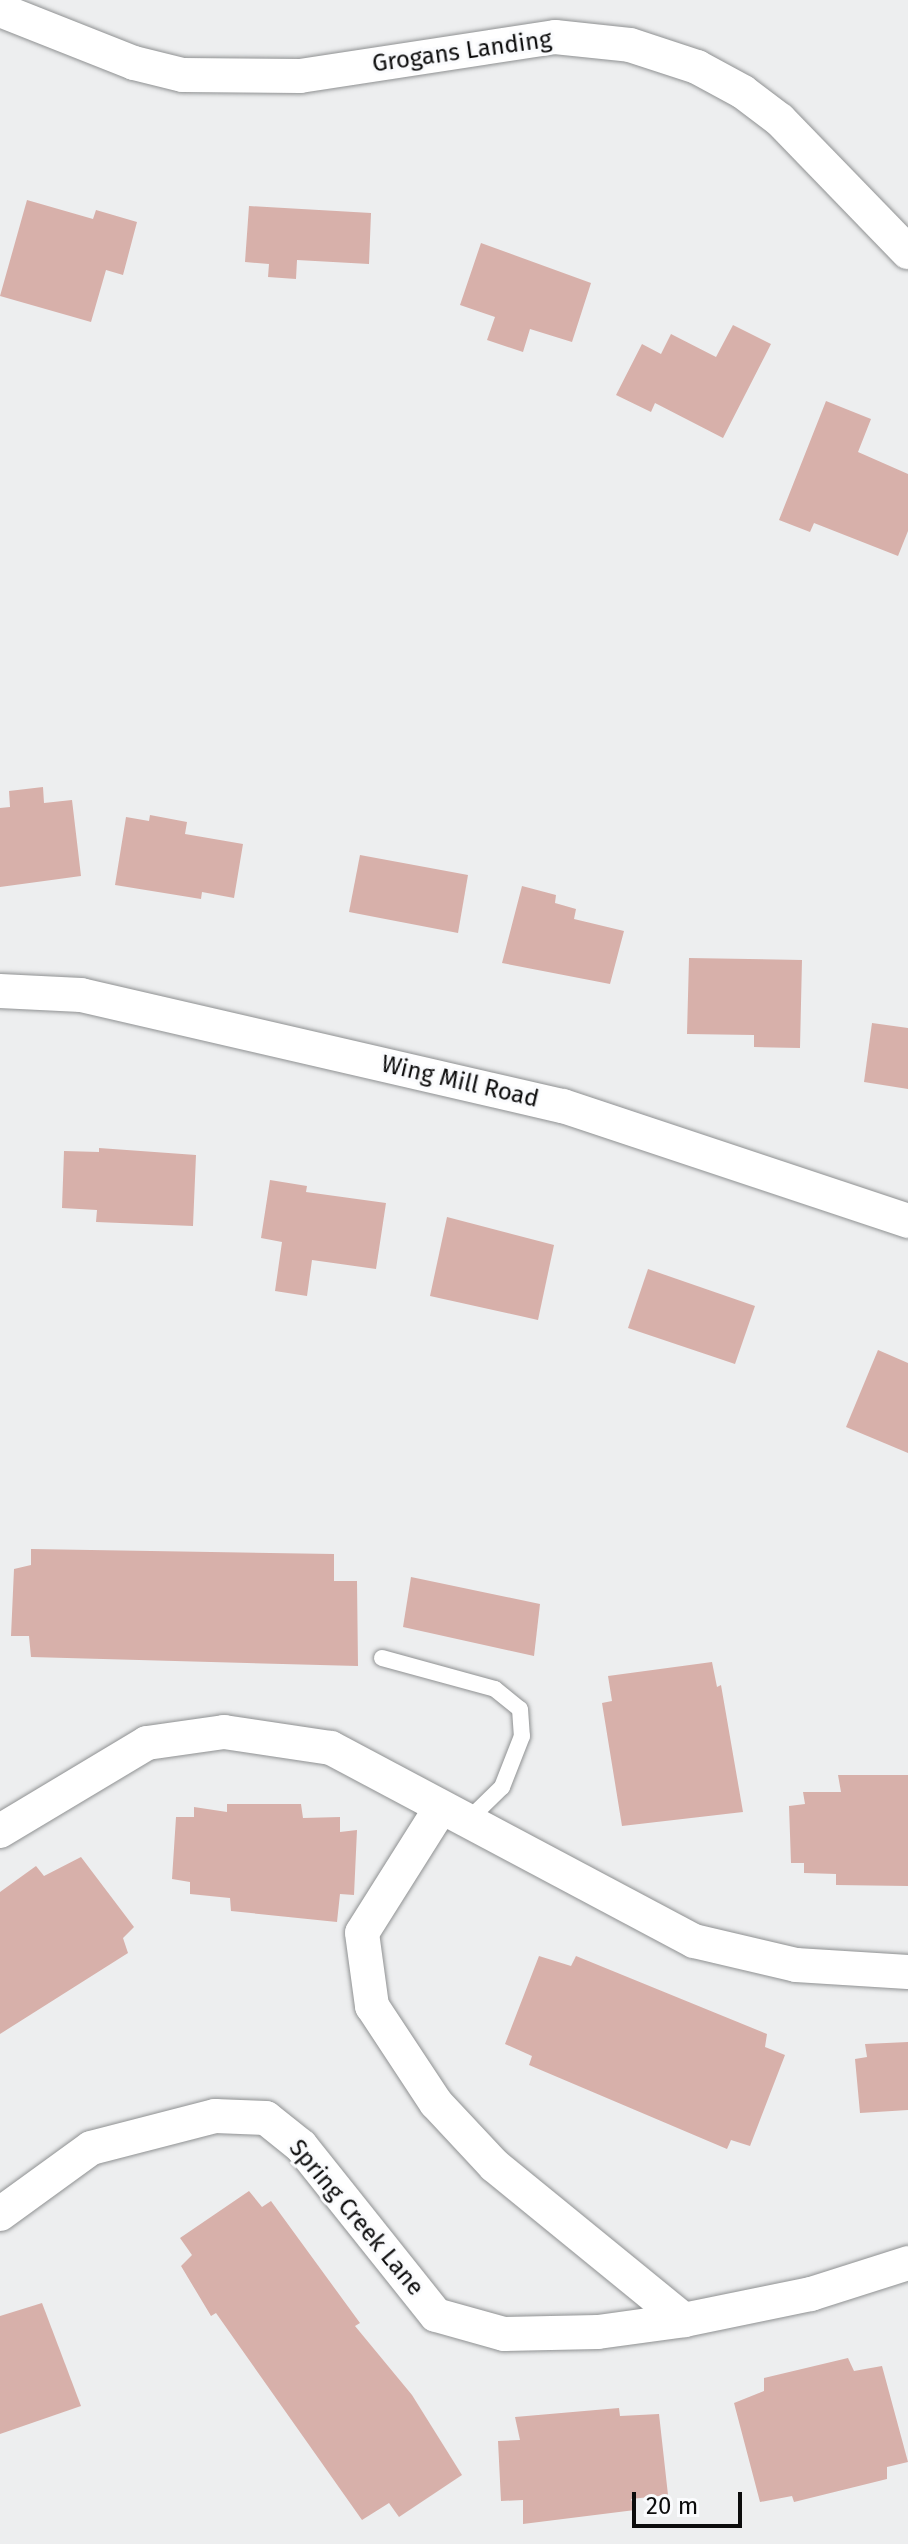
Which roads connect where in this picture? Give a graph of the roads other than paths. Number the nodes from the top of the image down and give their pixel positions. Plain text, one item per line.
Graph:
1 (0, 10) edge
2 (908, 252) edge
3 (0, 991) edge
4 (908, 1221) edge
5 (382, 1658) dead end
6 (454, 1815) junction
7 (0, 1831) edge
8 (908, 1972) edge
9 (0, 2214) edge
10 (908, 2263) edge
11 (684, 2320) junction

1 - 2 street, Grogans Landing
3 - 4 street, Wing Mill Road
5 - 6 lane
6 - 7 street
6 - 8 street
6 - 11 street
9 - 11 street, Spring Creek Lane
10 - 11 street, Spring Creek Lane

